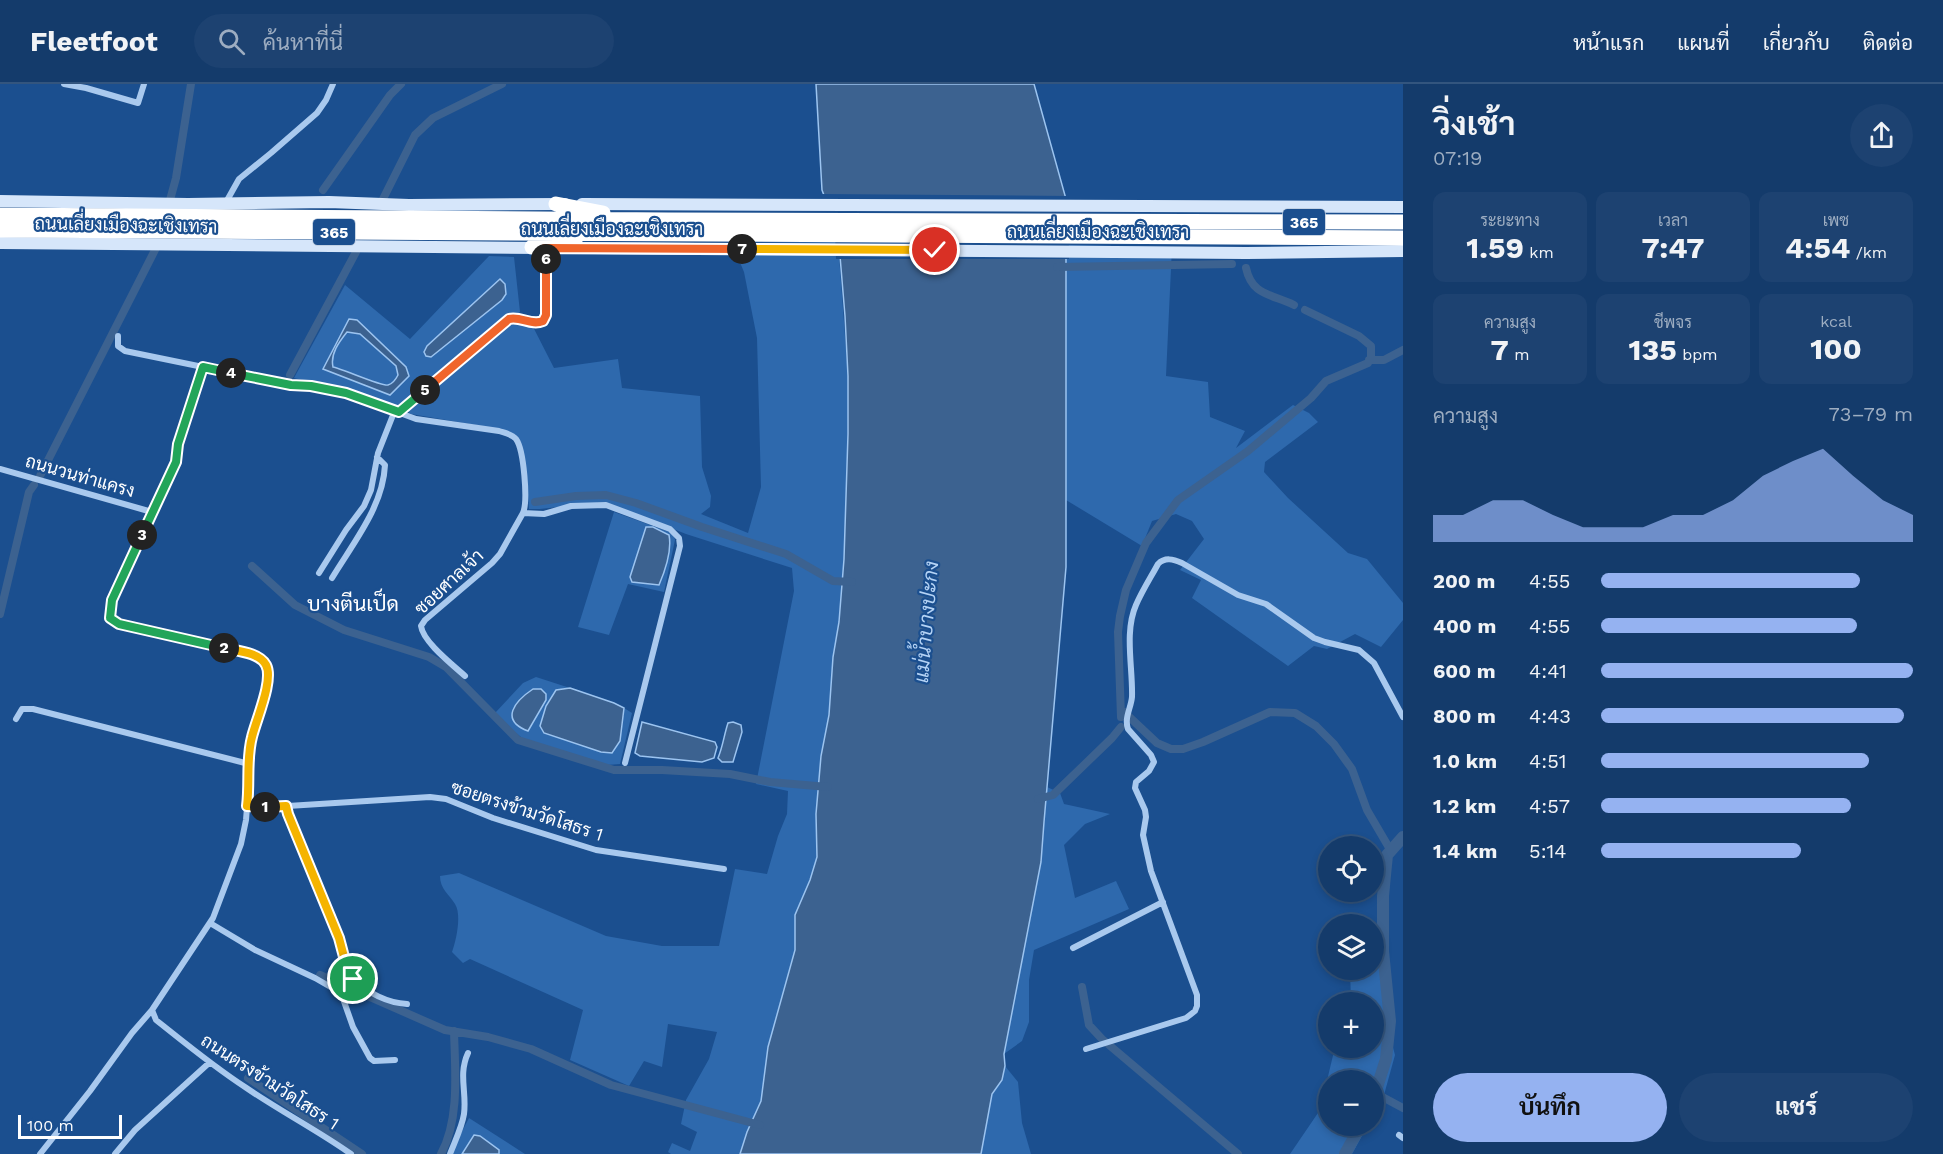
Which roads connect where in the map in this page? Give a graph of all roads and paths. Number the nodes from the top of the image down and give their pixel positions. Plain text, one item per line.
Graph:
1 (63, 84) edge
2 (144, 84) edge
3 (333, 84) edge
4 (87, 86) edge
5 (0, 201) edge
6 (225, 204) junction
7 (556, 204) junction
8 (1403, 207) edge
9 (0, 215) edge
10 (1403, 222) edge
11 (644, 227) junction
12 (0, 230) edge
13 (667, 234) junction
14 (1403, 238) edge
15 (0, 243) edge
16 (1206, 245) junction
17 (538, 248) junction
18 (1403, 251) edge
19 (118, 336) dead end
20 (203, 367) junction
21 (397, 411) junction
22 (377, 457) junction
23 (0, 469) edge
24 (152, 512) junction
25 (523, 513) junction
26 (319, 573) dead end
27 (332, 578) dead end
28 (465, 676) dead end
29 (1403, 717) edge
30 (16, 719) dead end
31 (625, 763) dead end
32 (249, 764) junction
33 (247, 806) junction
34 (286, 806) junction
35 (724, 869) dead end
36 (1163, 902) junction
37 (210, 923) junction
38 (1073, 948) dead end
39 (407, 1004) dead end
40 (152, 1010) junction
41 (1086, 1049) dead end
42 (468, 1053) dead end
43 (395, 1060) dead end
44 (209, 1063) junction
45 (40, 1154) edge
46 (115, 1154) edge
47 (351, 1154) edge
48 (450, 1154) edge

1 - 4 street
2 - 4 street
3 - 6 street
5 - 6 main road, ถนนเลี่ยงเมืองฉะเชิงเทรา / 365
6 - 7 main road, ถนนเลี่ยงเมืองฉะเชิงเทรา / 365
7 - 8 main road, ถนนเลี่ยงเมืองฉะเชิงเทรา / 365
7 - 11 highway
9 - 11 highway, ถนนเลี่ยงเมืองฉะเชิงเทรา / 365
10 - 13 highway, ถนนเลี่ยงเมืองฉะเชิงเทรา / 365
11 - 12 highway, ถนนเลี่ยงเมืองฉะเชิงเทรา / 365
11 - 13 highway, ถนนเลี่ยงเมืองฉะเชิงเทรา / 365
11 - 17 highway
13 - 16 highway, ถนนเลี่ยงเมืองฉะเชิงเทรา / 365
13 - 17 main road, ถนนเลี่ยงเมืองฉะเชิงเทรา / 365
14 - 16 highway, ถนนเลี่ยงเมืองฉะเชิงเทรา / 365
15 - 17 main road, ถนนเลี่ยงเมืองฉะเชิงเทรา / 365
16 - 18 main road, ถนนเลี่ยงเมืองฉะเชิงเทรา / 365
17 - 21 street
19 - 20 street, ซอยศาลเจ้า
20 - 21 street, ซอยศาลเจ้า
20 - 24 street
21 - 22 street
21 - 25 street, ซอยศาลเจ้า
22 - 26 street
22 - 27 street
23 - 24 street, ถนนวนท่าแครง
24 - 32 street
25 - 28 street, ซอยศาลเจ้า
25 - 31 street
29 - 36 street
30 - 32 street
32 - 33 street
33 - 34 street, ซอยตรงข้ามวัดโสธร 1
33 - 37 street
34 - 35 street, ซอยตรงข้ามวัดโสธร 1
34 - 39 street
36 - 38 street
36 - 41 street
37 - 40 street
37 - 43 street
40 - 44 street, ถนนตรงข้ามวัดโสธร 1
40 - 45 street
42 - 48 street
44 - 46 street
44 - 47 street, ถนนตรงข้ามวัดโสธร 1

